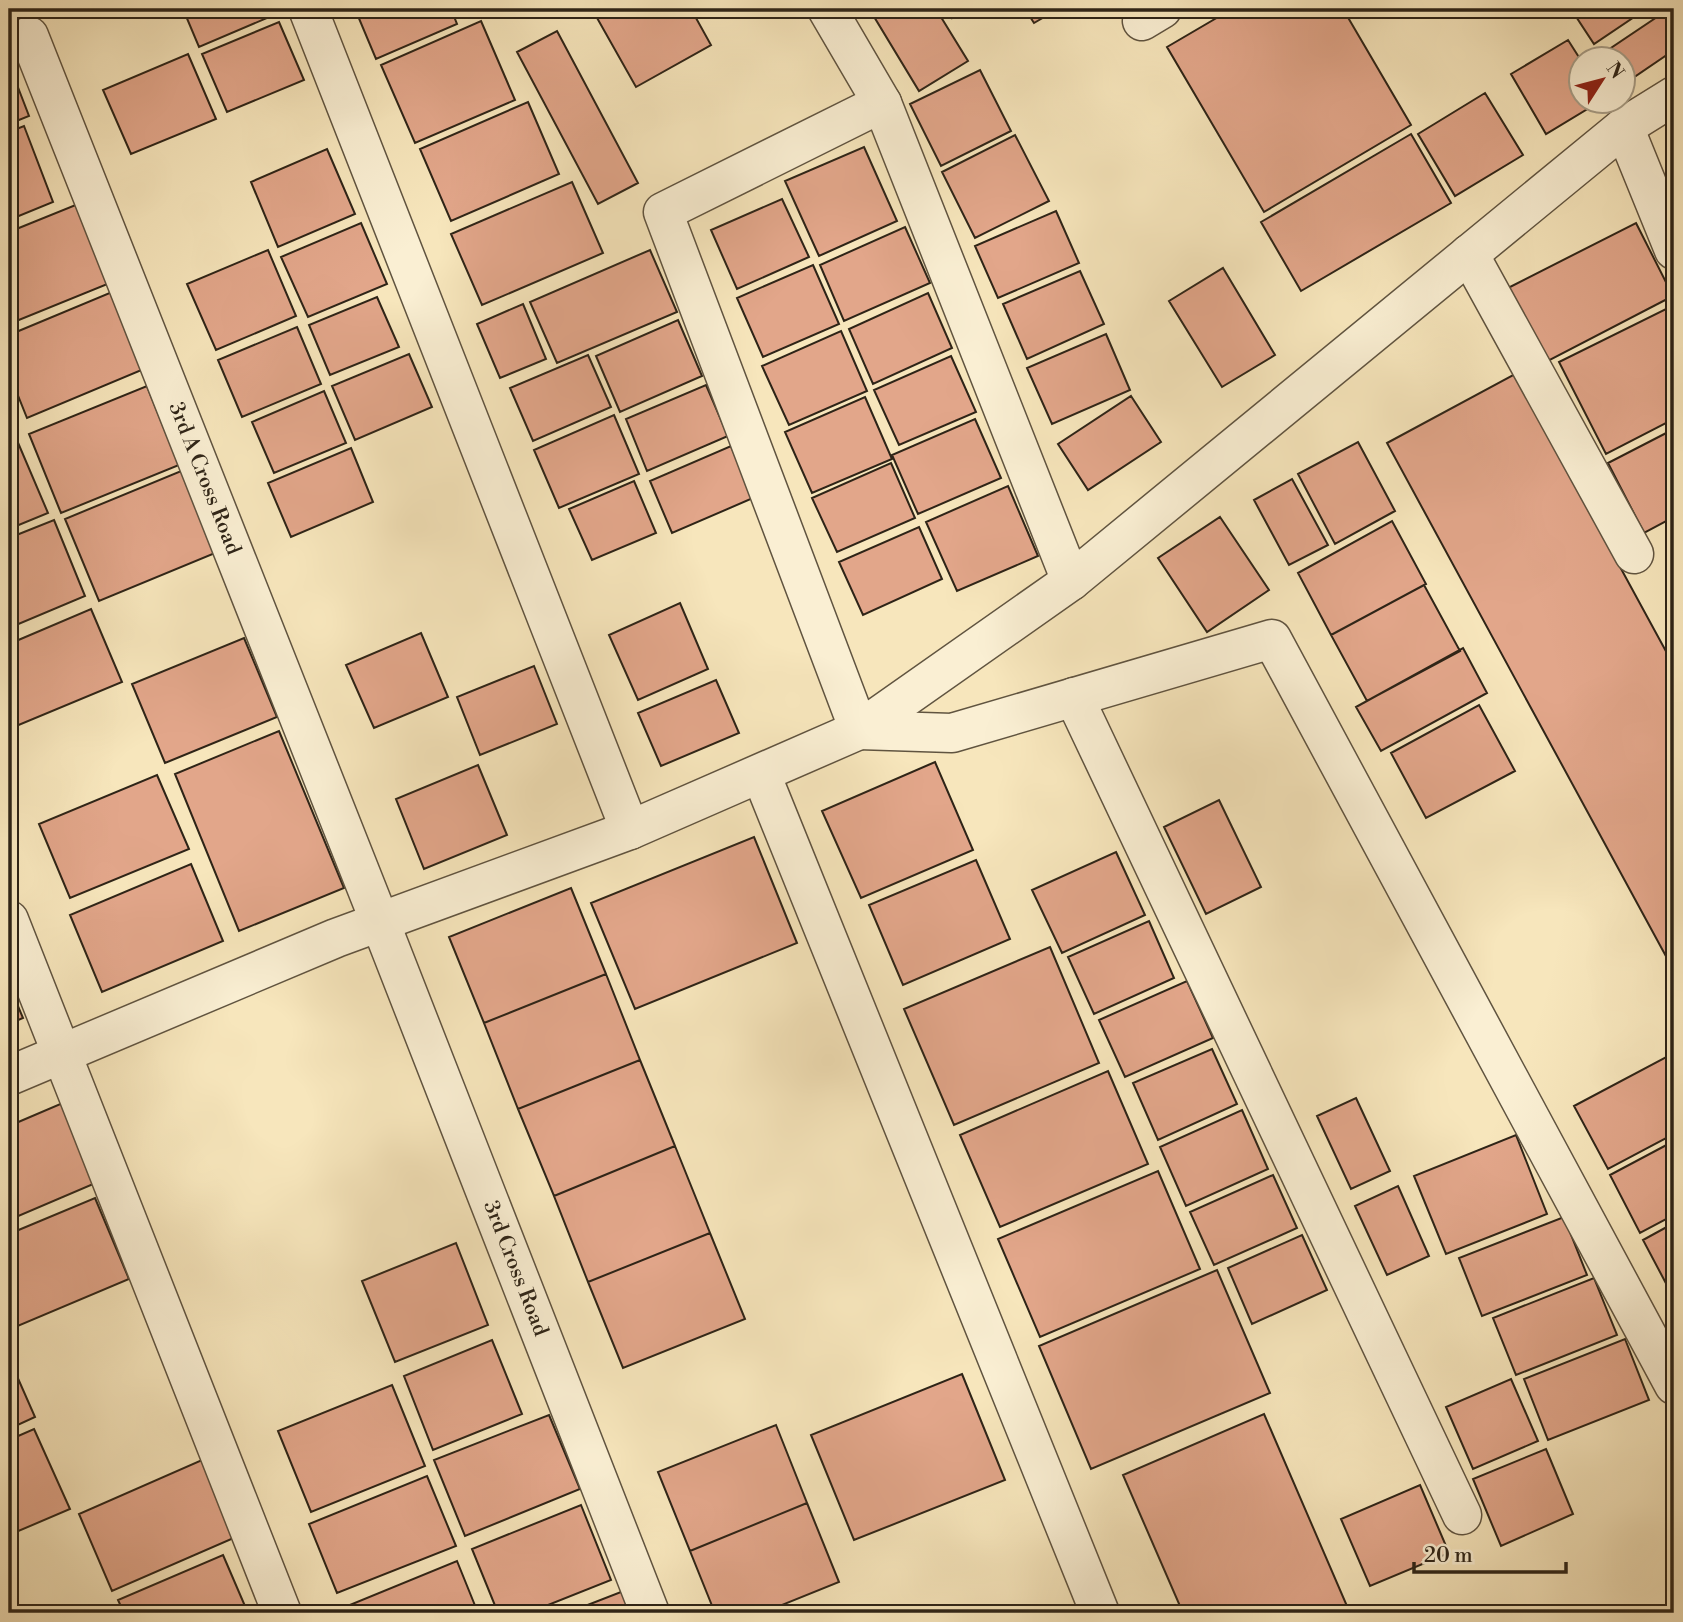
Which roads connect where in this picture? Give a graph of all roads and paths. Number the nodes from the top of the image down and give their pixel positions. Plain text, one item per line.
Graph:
1 (308, 9) edge
2 (827, 9) edge
3 (29, 37) dead end
4 (1674, 96) edge
5 (882, 103) junction
6 (1624, 127) junction
7 (1674, 250) edge
8 (1469, 254) junction
9 (1634, 554) dead end
10 (1070, 581) junction
11 (1074, 697) junction
12 (859, 730) junction
13 (761, 774) junction
14 (631, 830) junction
15 (9, 920) edge
16 (380, 922) junction
17 (62, 1054) junction
18 (9, 1076) edge
19 (1674, 1385) edge
20 (1462, 1515) dead end
21 (282, 1613) edge
22 (650, 1613) edge
23 (1100, 1613) edge

1 - 14 street
2 - 5 street
3 - 16 street, 3rd A Cross Road
4 - 6 street
5 - 10 street
5 - 12 street
6 - 7 street
6 - 8 street
8 - 9 street
8 - 10 street
10 - 12 street
11 - 12 street
11 - 19 street
11 - 20 street
12 - 13 street
13 - 14 street
13 - 23 street
14 - 16 street
15 - 17 street
16 - 17 street
16 - 22 street, 3rd Cross Road
17 - 18 street
17 - 21 street

